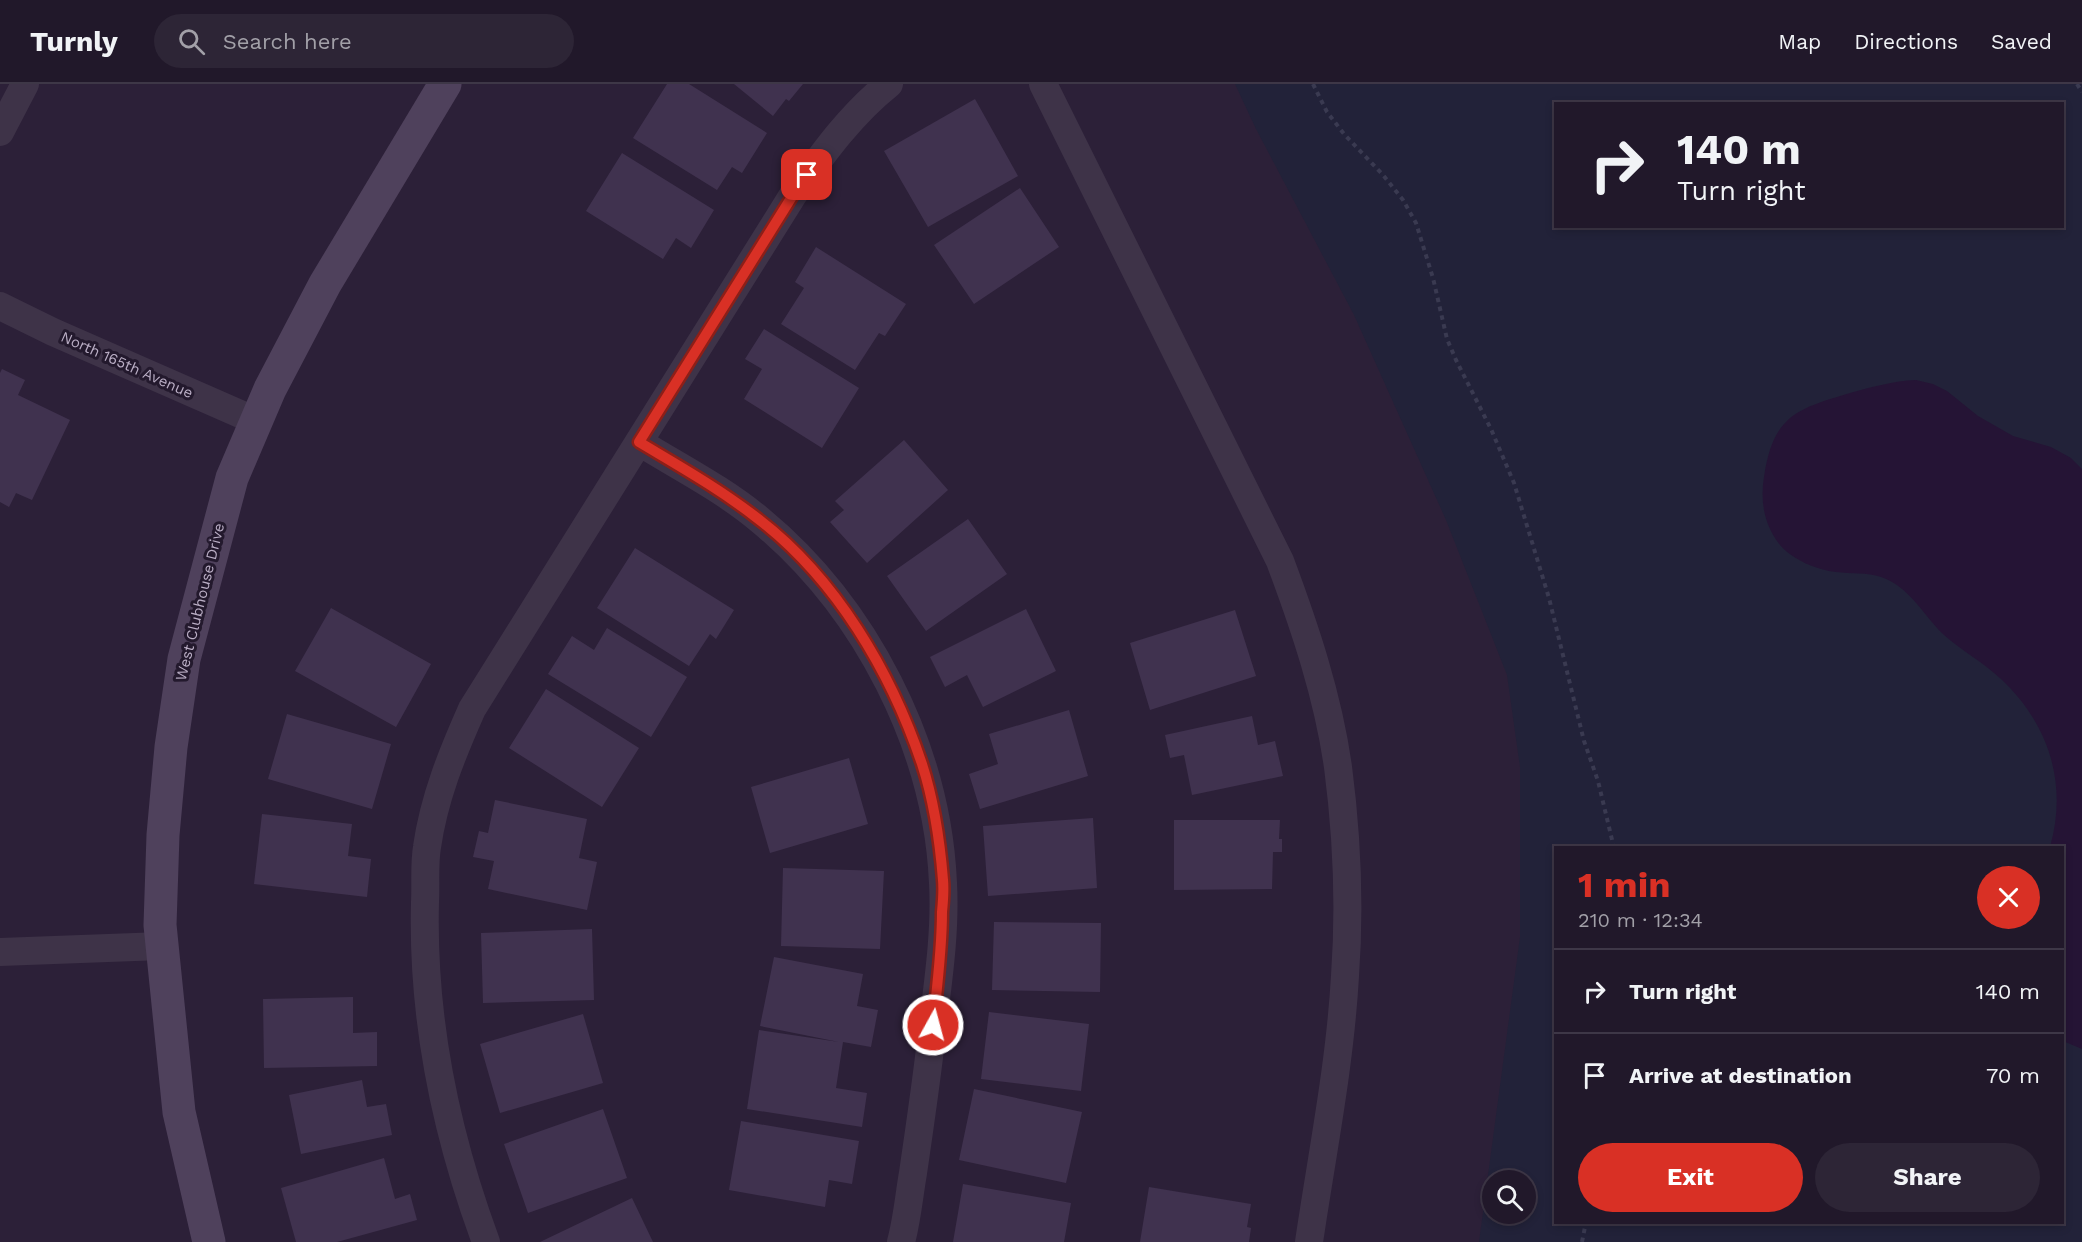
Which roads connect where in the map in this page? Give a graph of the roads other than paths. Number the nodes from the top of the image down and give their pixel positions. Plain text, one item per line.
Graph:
1 (25, 84) edge
2 (445, 84) edge
3 (889, 84) edge
4 (1043, 84) edge
5 (0, 132) edge
6 (0, 306) edge
7 (256, 421) junction
8 (639, 442) junction
9 (162, 946) junction
10 (0, 952) edge
11 (208, 1242) edge
12 (486, 1242) edge
13 (901, 1242) edge
14 (1309, 1242) edge

1 - 5 street
2 - 7 street, West Clubhouse Drive
3 - 8 street
4 - 14 street
6 - 7 street, North 165th Avenue
7 - 9 street, West Clubhouse Drive
8 - 12 street
8 - 13 street
9 - 10 street
9 - 11 street, West Clubhouse Drive

